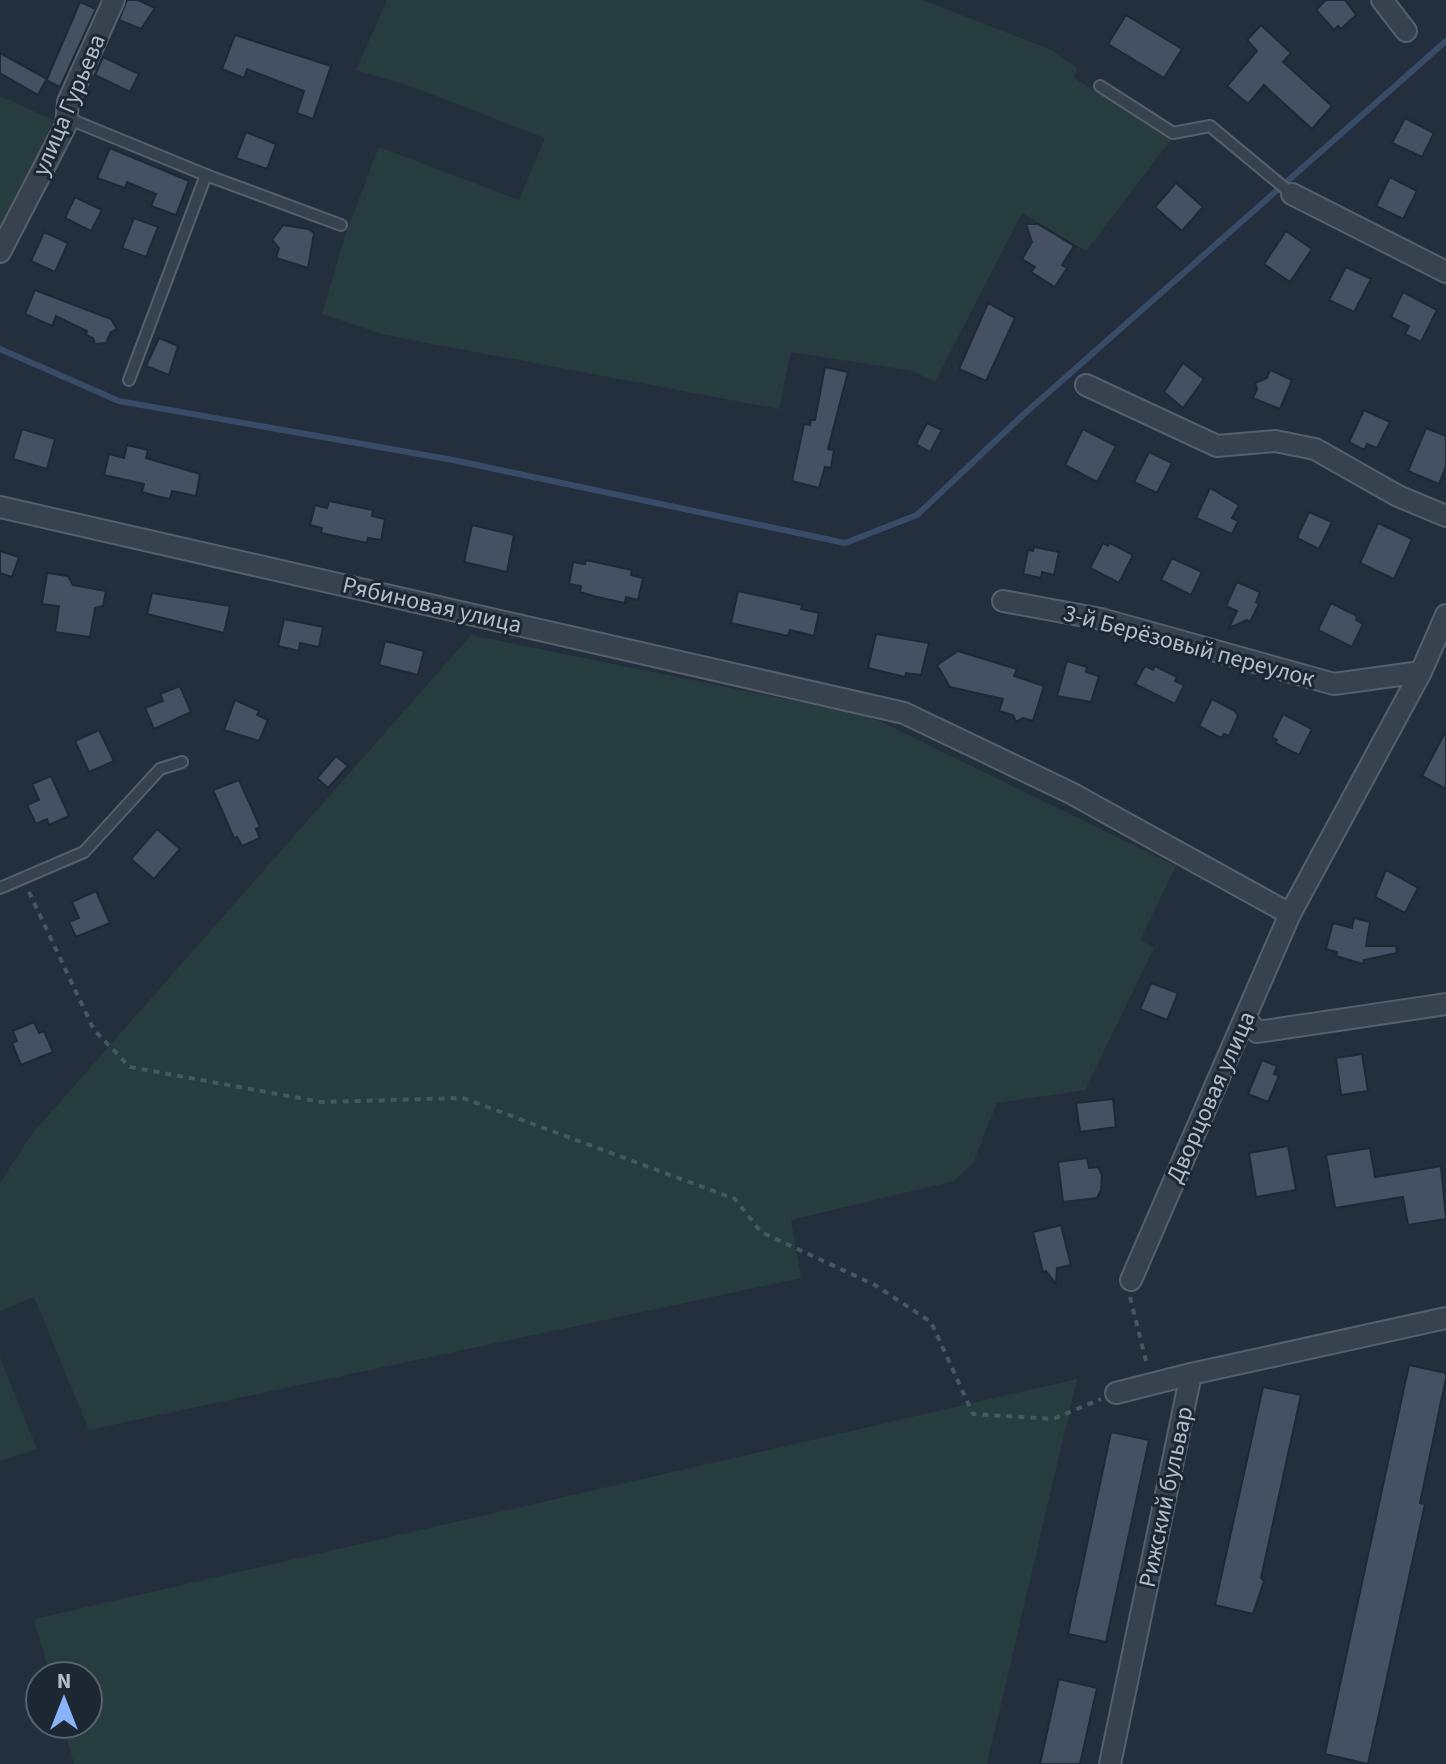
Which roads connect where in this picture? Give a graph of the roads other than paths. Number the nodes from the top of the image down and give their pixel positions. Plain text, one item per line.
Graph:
1 (114, 0) edge
2 (1382, 0) edge
3 (1406, 31) dead end
4 (1100, 86) dead end
5 (67, 118) junction
6 (206, 175) junction
7 (1292, 194) joint
8 (341, 225) dead end
9 (0, 252) edge
10 (1446, 272) edge
11 (129, 380) dead end
12 (1086, 385) dead end
13 (0, 507) edge
14 (1446, 516) edge
15 (1003, 601) dead end
16 (1446, 615) edge
17 (1421, 672) junction
18 (182, 762) dead end
19 (0, 888) edge
20 (1290, 914) junction
21 (1446, 1004) edge
22 (1246, 1019) junction
23 (1131, 1280) dead end
24 (1446, 1318) edge
25 (1191, 1374) junction
26 (1116, 1393) road end
27 (1110, 1764) edge

1 - 5 street, улица Гурьева
2 - 3 street
4 - 7 lane
5 - 6 lane
5 - 9 street, улица Гурьева
6 - 8 lane
6 - 11 lane
7 - 10 street
12 - 14 street
13 - 20 street, Рябиновая улица
15 - 17 street, 3-й Берёзовый переулок
16 - 17 street, Дворцовая улица
17 - 20 street, Дворцовая улица
18 - 19 lane
20 - 22 street, Дворцовая улица
21 - 22 street
22 - 23 street, Дворцовая улица
24 - 25 street, Рижский бульвар
25 - 26 street
25 - 27 street, Рижский бульвар

